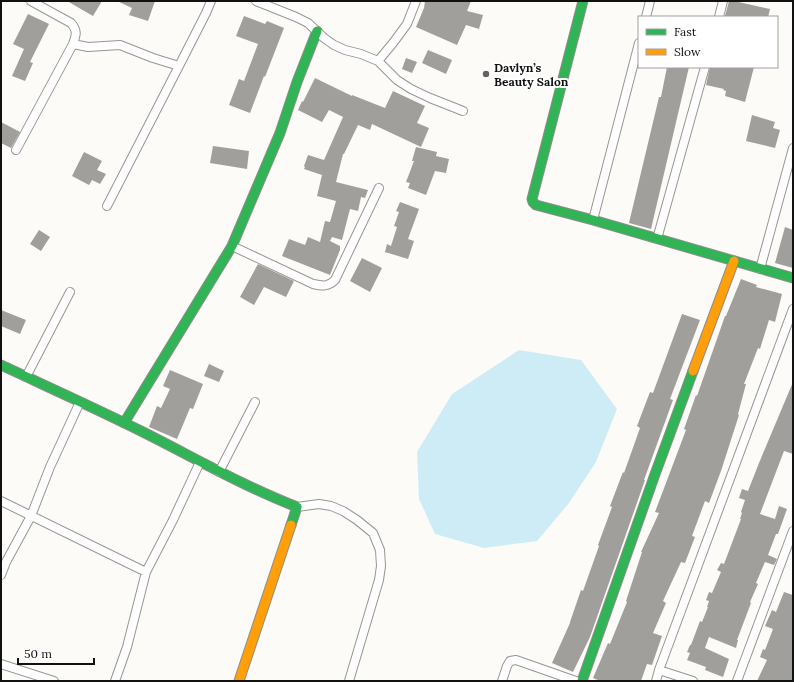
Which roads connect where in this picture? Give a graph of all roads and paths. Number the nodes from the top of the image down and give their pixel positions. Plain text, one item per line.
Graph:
1 (32, 1) edge
2 (211, 1) edge
3 (256, 1) edge
4 (416, 1) edge
5 (583, 1) edge
6 (650, 1) edge
7 (723, 1) edge
8 (646, 16) edge
9 (719, 16) edge
10 (317, 31) junction
11 (73, 44) junction
12 (638, 48) edge
13 (378, 61) junction
14 (179, 66) junction
15 (705, 68) edge
16 (463, 111) dead end
17 (793, 148) edge
18 (16, 150) dead end
19 (379, 188) dead end
20 (107, 206) dead end
21 (593, 220) junction
22 (657, 239) junction
23 (232, 246) junction
24 (734, 261) junction
25 (760, 268) junction
26 (793, 278) edge
27 (70, 292) dead end
28 (793, 309) edge
29 (1, 365) edge
30 (26, 377) junction
31 (80, 402) junction
32 (255, 402) dead end
33 (124, 423) junction
34 (200, 462) junction
35 (219, 472) junction
36 (1, 501) edge
37 (297, 507) junction
38 (31, 516) junction
39 (793, 531) edge
40 (146, 572) junction
41 (1, 575) edge
42 (1, 664) edge
43 (660, 670) junction
44 (54, 681) edge
45 (115, 681) edge
46 (239, 681) edge
47 (349, 681) edge
48 (502, 681) edge
49 (576, 681) edge
50 (582, 681) edge
51 (656, 681) edge
52 (693, 681) edge
53 (736, 681) edge

1 - 11 street
2 - 14 street
3 - 10 street
4 - 13 street
5 - 21 street
6 - 8 street
7 - 9 street
10 - 13 street
10 - 23 street
11 - 14 street
11 - 18 street
12 - 21 street
13 - 16 street
14 - 20 street
15 - 22 street
17 - 25 street
19 - 23 street
21 - 22 street
22 - 24 street
23 - 33 street
24 - 25 street
24 - 50 street
25 - 26 street
27 - 30 street
28 - 43 street
29 - 30 street
30 - 31 street
31 - 33 street
31 - 38 street
32 - 35 street
33 - 34 street
34 - 35 street
34 - 40 street
35 - 37 street
36 - 38 street
37 - 46 street
37 - 47 street
38 - 40 street
38 - 41 street
39 - 53 street
40 - 45 street
42 - 44 street
43 - 51 street
43 - 52 street
48 - 49 street

